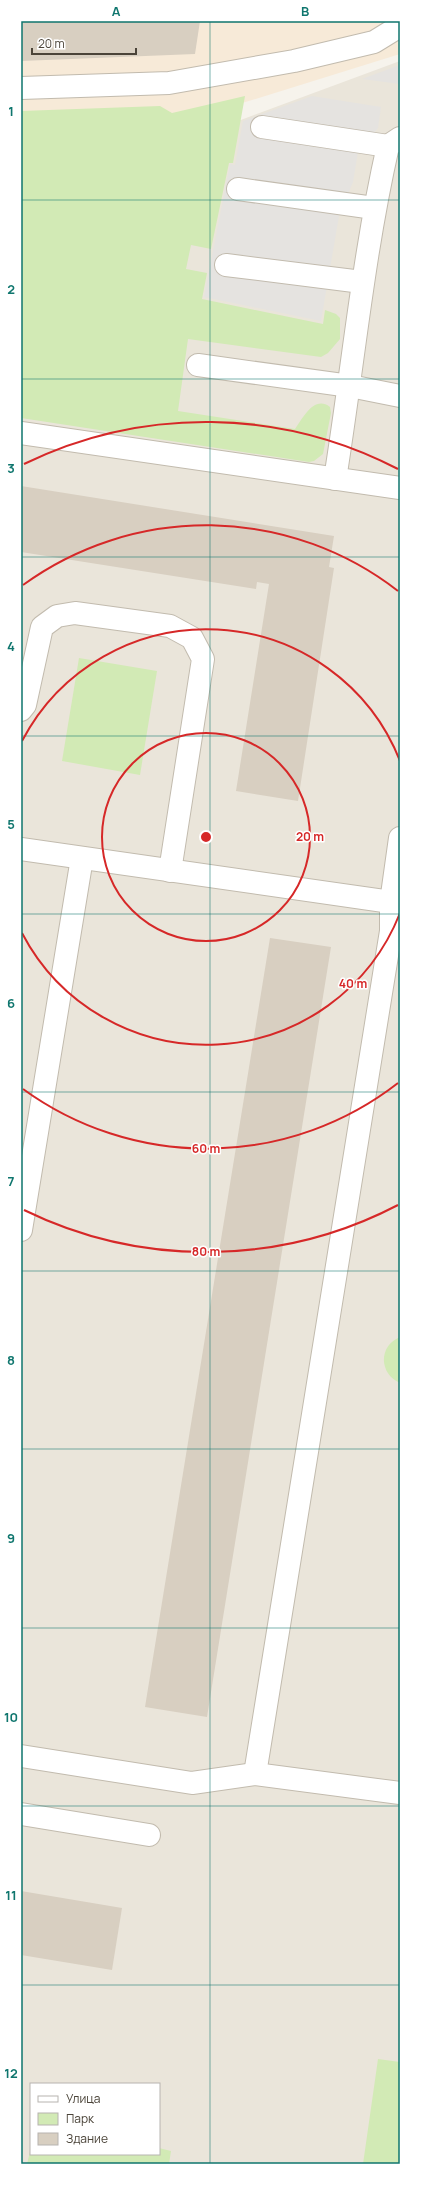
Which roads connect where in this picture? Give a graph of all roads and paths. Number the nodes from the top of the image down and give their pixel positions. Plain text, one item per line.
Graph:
1 (400, 26) edge
2 (21, 88) edge
3 (262, 127) dead end
4 (394, 142) edge
5 (238, 189) dead end
6 (374, 208) junction
7 (226, 265) dead end
8 (362, 282) junction
9 (198, 365) dead end
10 (350, 386) junction
11 (400, 396) edge
12 (21, 433) edge
13 (335, 479) junction
14 (400, 488) edge
15 (21, 710) edge
16 (400, 838) edge
17 (21, 849) edge
18 (82, 858) junction
19 (170, 870) junction
20 (395, 905) edge
21 (21, 1230) edge
22 (21, 1756) edge
23 (255, 1774) junction
24 (400, 1793) edge
25 (21, 1814) edge
26 (149, 1835) dead end

1 - 2 lane
3 - 4 lane
4 - 6 lane
5 - 6 lane
6 - 8 lane
7 - 8 lane
8 - 10 lane
9 - 10 lane
10 - 11 lane
10 - 13 lane
12 - 13 lane
13 - 14 lane
15 - 19 lane
16 - 20 lane
17 - 18 lane
18 - 19 lane
18 - 21 lane
19 - 20 lane
20 - 23 lane
22 - 23 lane
23 - 24 lane
25 - 26 lane

